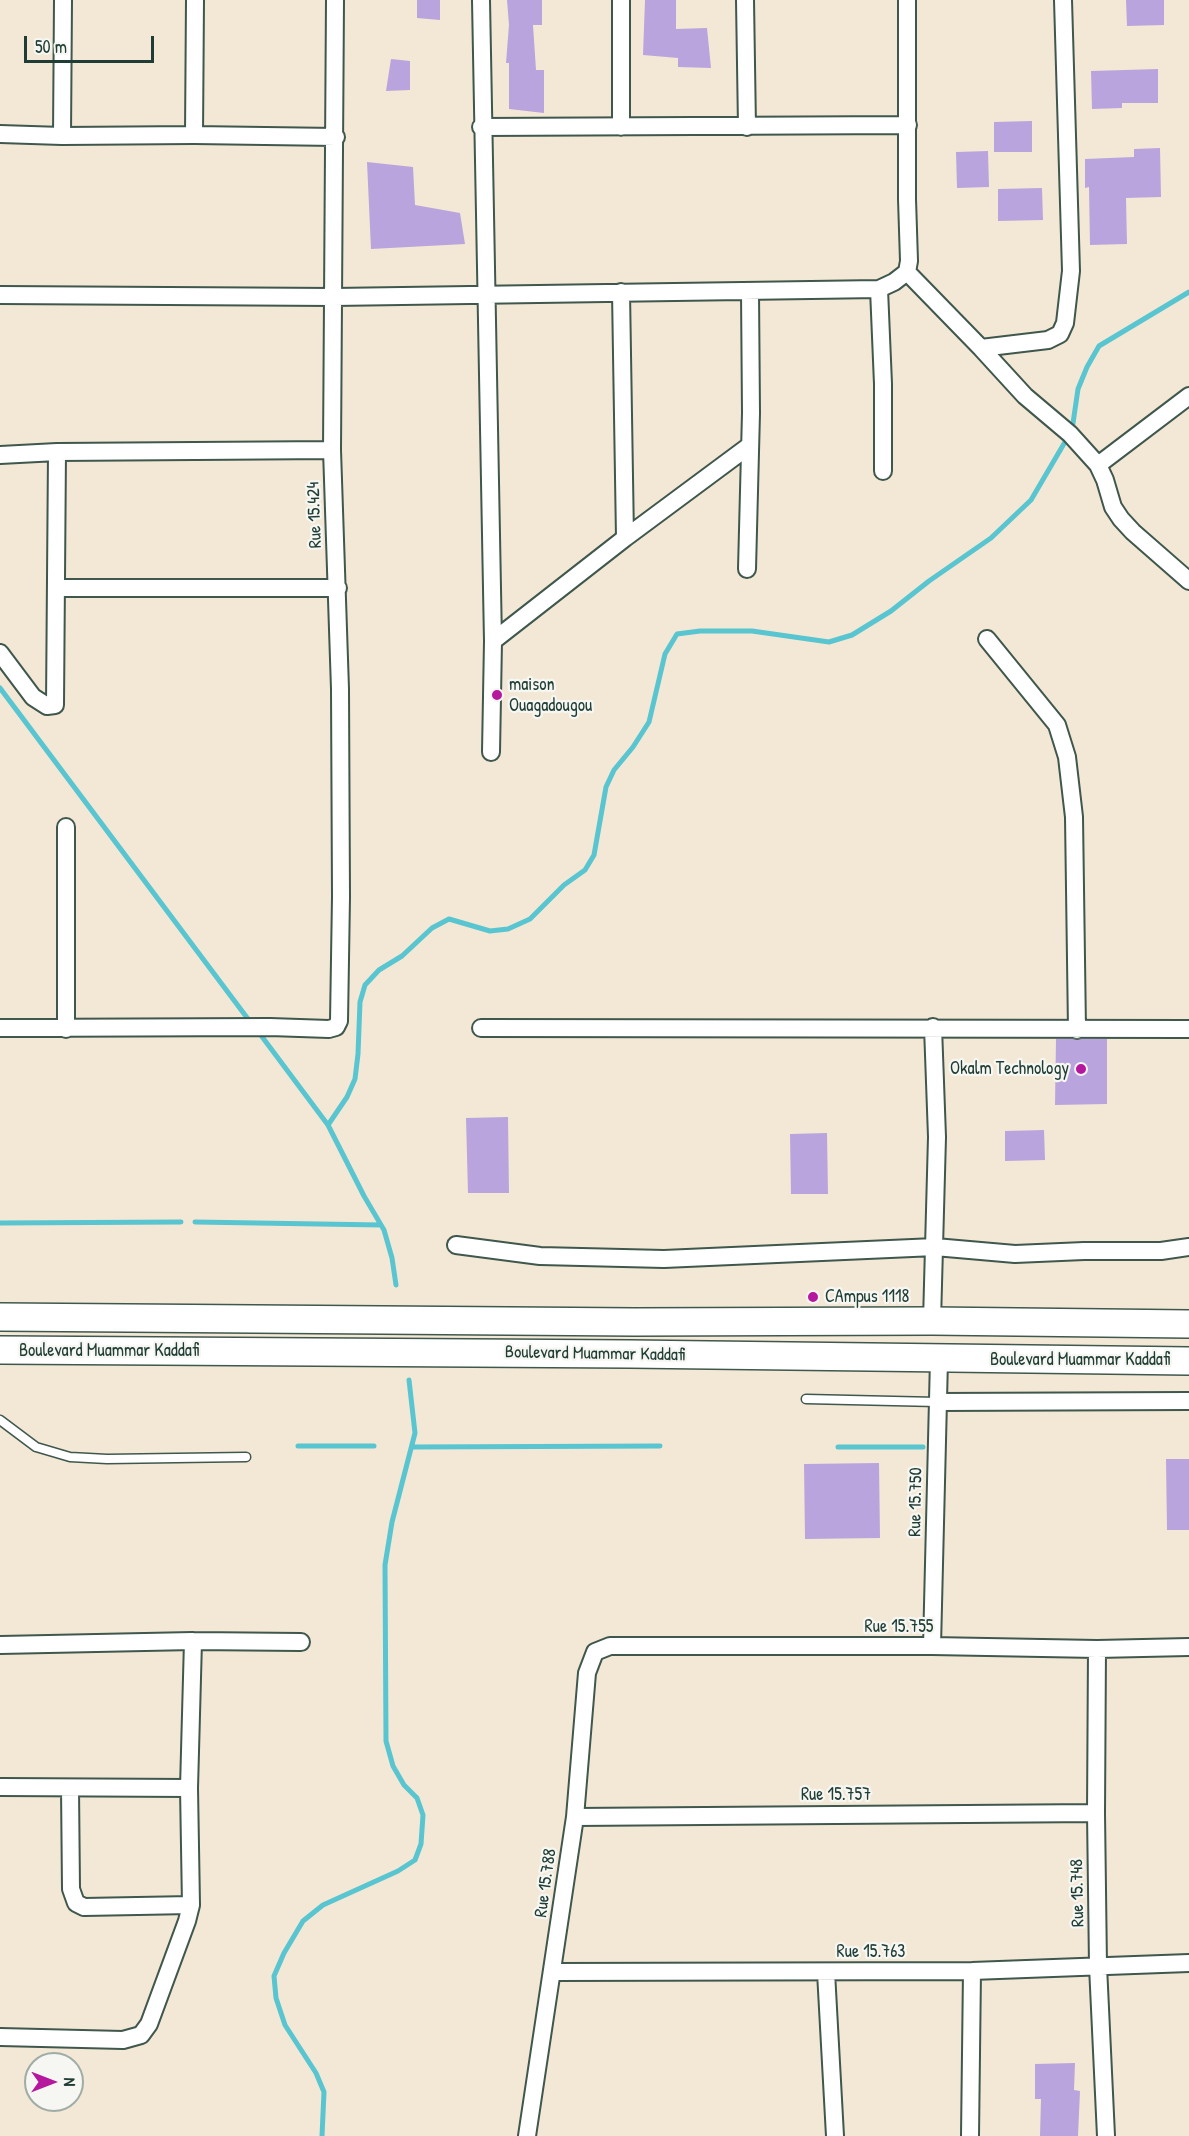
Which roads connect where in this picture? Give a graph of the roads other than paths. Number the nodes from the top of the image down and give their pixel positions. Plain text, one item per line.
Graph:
1 (63, 0) edge
2 (195, 0) edge
3 (335, 0) edge
4 (481, 0) edge
5 (621, 0) edge
6 (745, 0) edge
7 (907, 0) edge
8 (1063, 0) edge
9 (908, 125) junction
10 (482, 127) junction
11 (621, 127) junction
12 (747, 127) junction
13 (0, 134) edge
14 (194, 135) junction
15 (62, 136) junction
16 (336, 137) junction
17 (907, 272) junction
18 (879, 289) junction
19 (621, 292) junction
20 (750, 292) junction
21 (0, 295) edge
22 (486, 295) junction
23 (334, 297) junction
24 (981, 348) junction
25 (1189, 396) edge
26 (749, 446) junction
27 (332, 450) junction
28 (57, 452) junction
29 (0, 455) edge
30 (1098, 465) junction
31 (883, 471) dead end
32 (624, 538) junction
33 (747, 569) dead end
34 (1189, 581) edge
35 (57, 588) junction
36 (338, 588) junction
37 (987, 639) dead end
38 (493, 641) junction
39 (0, 653) edge
40 (491, 752) dead end
41 (66, 826) dead end
42 (0, 1028) edge
43 (482, 1028) dead end
44 (933, 1028) junction
45 (66, 1029) junction
46 (1189, 1029) edge
47 (1077, 1030) junction
48 (456, 1245) dead end
49 (935, 1247) junction
50 (1189, 1247) edge
51 (0, 1317) edge
52 (932, 1321) junction
53 (1189, 1324) edge
54 (0, 1350) edge
55 (939, 1359) junction
56 (1189, 1361) edge
57 (806, 1399) dead end
58 (1189, 1401) edge
59 (938, 1402) junction
60 (0, 1420) edge
61 (246, 1457) dead end
62 (193, 1641) junction
63 (301, 1642) dead end
64 (0, 1645) edge
65 (610, 1646) joint
66 (932, 1646) junction
67 (1189, 1647) edge
68 (1097, 1649) junction
69 (0, 1787) edge
70 (70, 1788) junction
71 (189, 1788) junction
72 (1096, 1813) junction
73 (575, 1816) junction
74 (191, 1905) junction
75 (1189, 1963) edge
76 (1098, 1966) junction
77 (972, 1971) junction
78 (553, 1972) junction
79 (826, 1972) junction
80 (0, 2037) edge
81 (527, 2136) edge
82 (835, 2136) edge
83 (970, 2136) edge
84 (1106, 2136) edge

1 - 15 street
2 - 14 street
3 - 16 street, Rue 15.424
4 - 10 street
5 - 11 street
6 - 12 street
7 - 9 street
8 - 24 street
9 - 12 street
9 - 17 street
10 - 11 street
10 - 22 street
11 - 12 street
13 - 15 street
14 - 15 street
14 - 16 street
16 - 23 street, Rue 15.424
17 - 18 street
17 - 24 street
18 - 20 street
18 - 31 street
19 - 20 street
19 - 22 street
19 - 32 street
20 - 26 street
21 - 23 street
22 - 23 street
22 - 38 street
23 - 27 street, Rue 15.424
24 - 30 street
25 - 30 street
26 - 32 street
26 - 33 street
27 - 28 street
27 - 36 street, Rue 15.424
28 - 29 street
28 - 35 street
30 - 34 street
32 - 38 street
35 - 36 street
35 - 39 street
36 - 45 street, Rue 15.424
37 - 47 street
38 - 40 street
41 - 45 street
42 - 45 street
43 - 44 street
44 - 47 street
44 - 49 street
46 - 47 street
48 - 49 street
49 - 50 street
49 - 52 street
51 - 52 main road, Boulevard Muammar Kaddafi
52 - 53 main road, Boulevard Muammar Kaddafi
54 - 55 main road, Boulevard Muammar Kaddafi
55 - 56 main road, Boulevard Muammar Kaddafi
55 - 59 street, Rue 15.750
57 - 59 lane
58 - 59 street
59 - 66 street, Rue 15.750
60 - 61 lane
62 - 63 street
62 - 64 street
62 - 71 street
65 - 66 street, Rue 15.755
65 - 73 street, Rue 15.788
66 - 68 street, Rue 15.755
67 - 68 street, Rue 15.755
68 - 72 street, Rue 15.748
69 - 70 street
70 - 71 street
70 - 74 street
71 - 74 street
72 - 73 street, Rue 15.757
72 - 76 street, Rue 15.748
73 - 78 street, Rue 15.788
74 - 80 street
75 - 76 street, Rue 15.763
76 - 77 street, Rue 15.763
76 - 84 street, Rue 15.748
77 - 79 street, Rue 15.763
77 - 83 street
78 - 79 street, Rue 15.763
78 - 81 street, Rue 15.788
79 - 82 street

